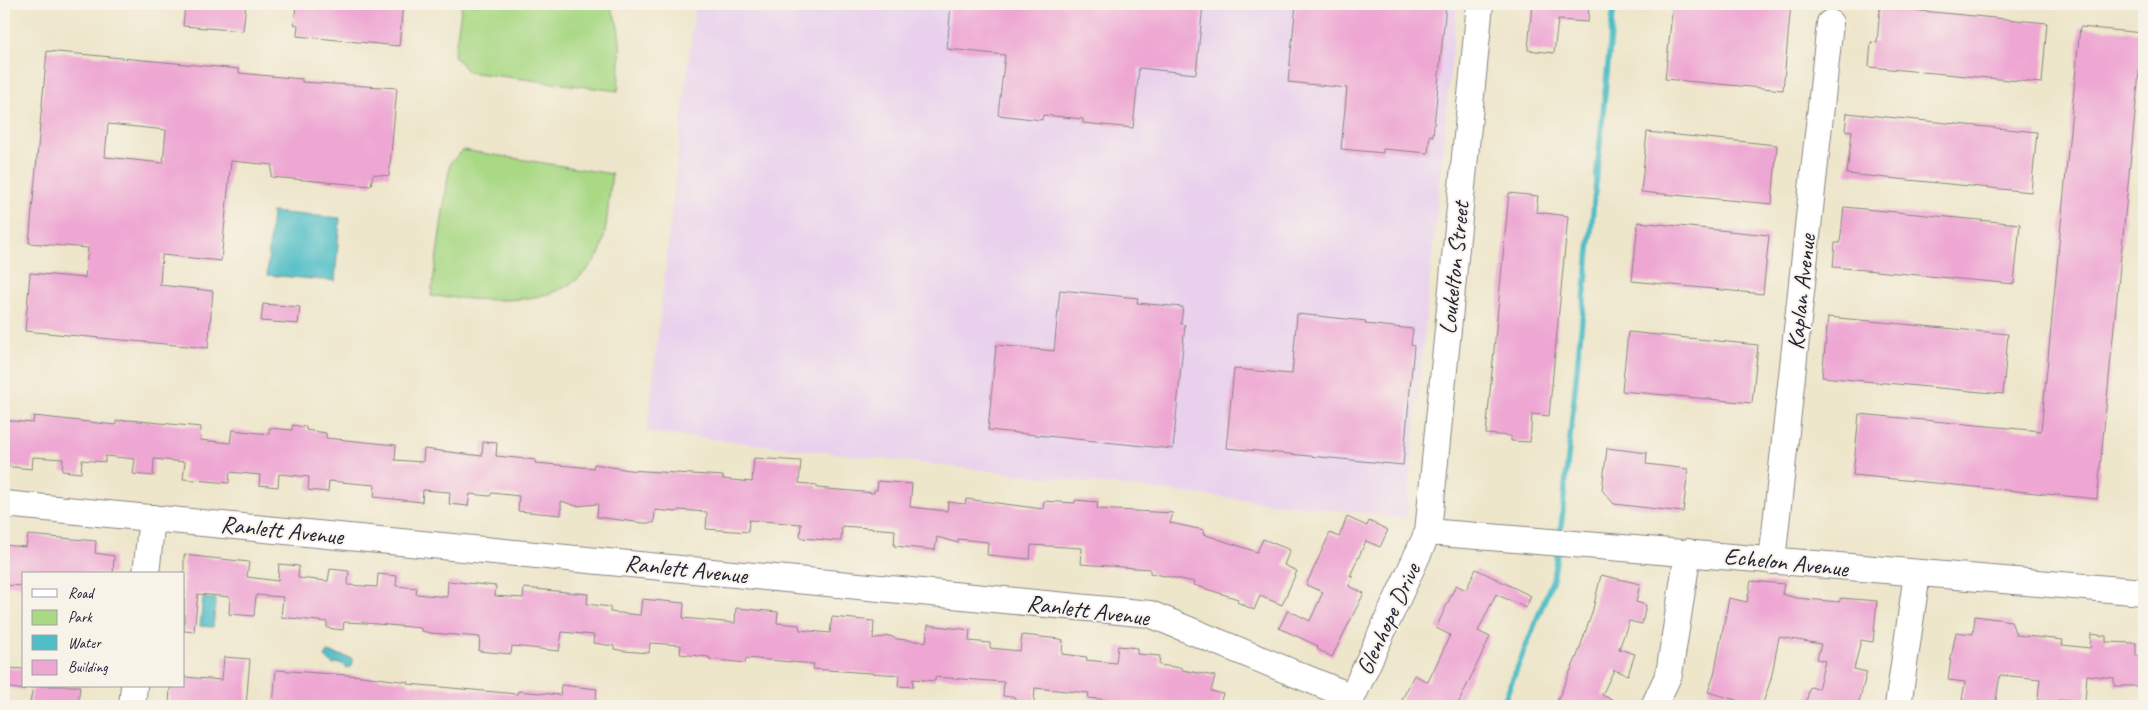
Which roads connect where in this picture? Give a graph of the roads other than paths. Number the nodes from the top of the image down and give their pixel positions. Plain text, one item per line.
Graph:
1 (1480, 4) edge
2 (1830, 22) dead end
3 (4, 504) edge
4 (152, 518) junction
5 (1428, 532) junction
6 (1688, 552) junction
7 (1772, 561) junction
8 (146, 572) edge
9 (1916, 574) junction
10 (2144, 592) edge
11 (134, 688) edge
12 (1350, 702) edge
13 (132, 706) edge
14 (1654, 706) edge
15 (1898, 706) edge

1 - 5 street, Loukelton Street
2 - 7 street, Kaplan Avenue
3 - 4 street, Ranlett Avenue
4 - 8 street
4 - 12 street, Ranlett Avenue
5 - 6 street, Echelon Avenue
5 - 12 street, Glenhope Drive
6 - 7 street, Echelon Avenue
6 - 14 street
7 - 9 street, Echelon Avenue
9 - 10 street, Echelon Avenue
9 - 15 street
11 - 13 street

